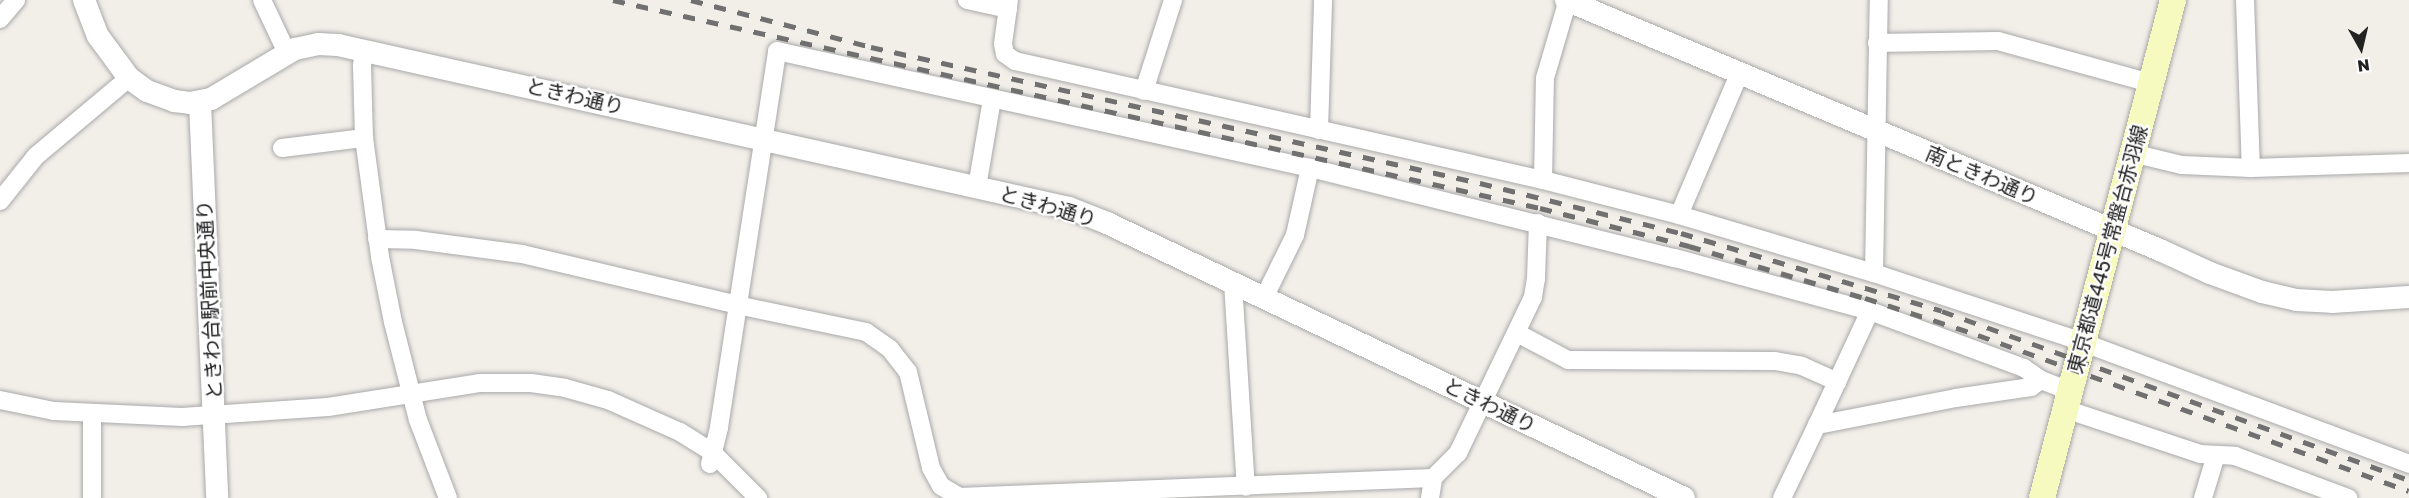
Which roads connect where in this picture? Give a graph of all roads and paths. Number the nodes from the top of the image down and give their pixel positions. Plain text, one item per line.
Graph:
1 (16, 0) edge
2 (84, 0) edge
3 (262, 0) edge
4 (967, 0) edge
5 (1173, 0) edge
6 (1323, 0) edge
7 (1568, 0) edge
8 (1879, 0) edge
9 (2173, 0) edge
10 (2245, 0) edge
11 (1008, 5) edge
12 (0, 19) edge
13 (1877, 43) junction
14 (364, 50) junction
15 (287, 52) junction
16 (1740, 72) junction
17 (129, 78) junction
18 (2151, 83) junction
19 (1144, 91) junction
20 (993, 99) junction
21 (200, 102) junction
22 (1875, 129) junction
23 (1319, 130) junction
24 (364, 138) junction
25 (764, 138) junction
26 (282, 148) dead end
27 (2133, 153) junction
28 (2409, 163) edge
29 (1310, 168) junction
30 (2251, 168) junction
31 (1543, 180) junction
32 (977, 187) junction
33 (0, 201) edge
34 (1679, 215) junction
35 (1538, 223) junction
36 (2112, 230) junction
37 (377, 239) junction
38 (1874, 273) junction
39 (1233, 283) junction
40 (2409, 297) edge
41 (1264, 298) junction
42 (737, 305) junction
43 (1870, 311) junction
44 (1516, 333) junction
45 (2082, 342) junction
46 (2041, 380) junction
47 (1838, 382) junction
48 (413, 399) junction
49 (0, 400) edge
50 (2068, 400) junction
51 (1483, 402) junction
52 (0, 410) edge
53 (92, 419) junction
54 (214, 420) junction
55 (1817, 425) junction
56 (2216, 455) junction
57 (712, 459) junction
58 (2409, 464) edge
59 (1433, 478) junction
60 (1238, 491) edge
61 (1141, 495) edge
62 (92, 498) edge
63 (217, 498) edge
64 (448, 498) edge
65 (745, 498) edge
66 (758, 498) edge
67 (1430, 498) edge
68 (1684, 498) edge
69 (1782, 498) edge
70 (2042, 498) edge
71 (2202, 498) edge
72 (2348, 498) edge

1 - 12 street
2 - 17 street
3 - 15 street
4 - 11 street
5 - 19 street
6 - 23 street
7 - 16 street, 南ときわ通り
7 - 31 street
8 - 13 street
9 - 18 main road, 東京都道445号常盤台赤羽線
10 - 30 street
11 - 19 street
13 - 18 street
13 - 22 street
14 - 15 street, ときわ通り
14 - 24 street
14 - 25 street, ときわ通り
15 - 21 street, ときわ通り
16 - 22 street, 南ときわ通り
16 - 34 street
17 - 21 street
17 - 33 street
18 - 27 main road, 東京都道445号常盤台赤羽線
19 - 23 street
20 - 25 street
20 - 29 street
20 - 32 street
21 - 54 street, ときわ台駅前中央通り
22 - 36 street, 南ときわ通り
22 - 38 street
23 - 31 street
24 - 26 street
24 - 37 street
25 - 32 street, ときわ通り
25 - 42 street
27 - 30 street
27 - 36 main road, 東京都道445号常盤台赤羽線
28 - 30 street
29 - 35 street
29 - 41 street
31 - 34 street
32 - 39 street, ときわ通り
34 - 38 street
35 - 43 street
35 - 44 street
36 - 40 street, 南ときわ通り
36 - 45 main road, 東京都道445号常盤台赤羽線
37 - 42 street
37 - 48 street
38 - 45 street
39 - 41 street, ときわ通り
39 - 60 street
41 - 51 street, ときわ通り
42 - 57 street
42 - 61 street
43 - 46 street
43 - 47 street
44 - 47 street
44 - 51 street
45 - 50 main road, 東京都道445号常盤台赤羽線
45 - 58 street
46 - 50 street
46 - 55 street
47 - 55 street
48 - 54 street
48 - 57 street
48 - 64 street
49 - 53 street
50 - 56 street
50 - 70 main road, 東京都道445号常盤台赤羽線
51 - 59 street
51 - 68 street, ときわ通り
52 - 53 street
53 - 54 street
53 - 62 street
54 - 63 street, ときわ台駅前中央通り
55 - 69 street
56 - 71 street
56 - 72 street
57 - 65 street
57 - 66 street
59 - 60 street
59 - 67 street
60 - 61 street

